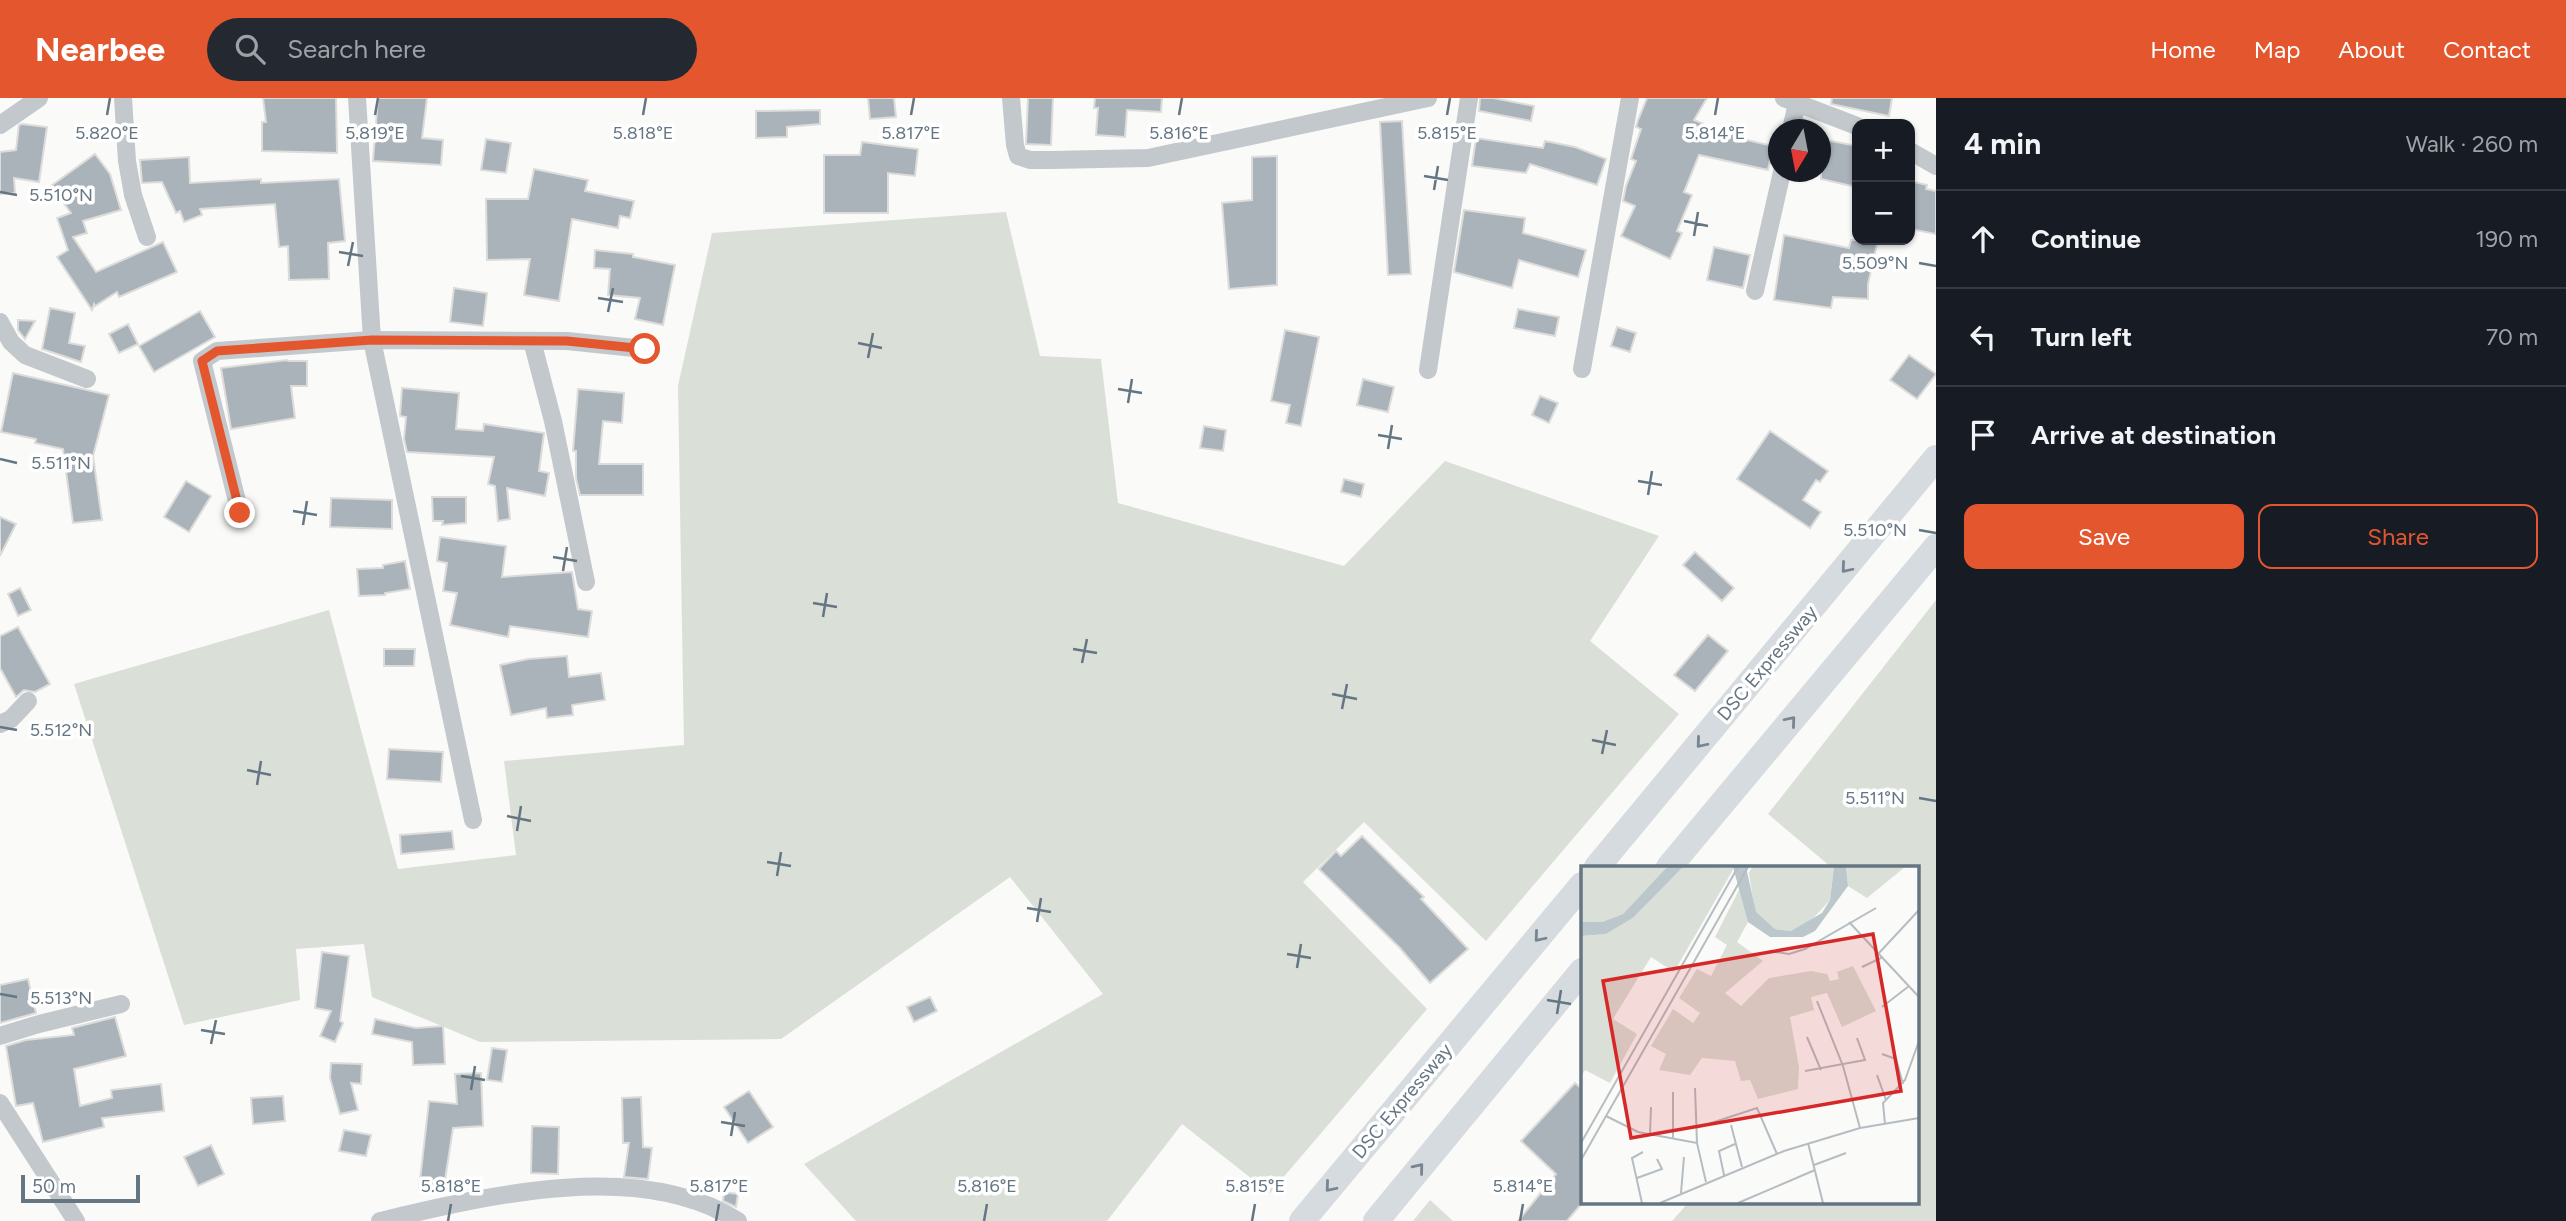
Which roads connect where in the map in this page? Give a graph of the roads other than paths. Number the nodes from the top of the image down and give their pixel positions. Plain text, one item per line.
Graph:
1 (38, 98) edge
2 (123, 98) edge
3 (357, 98) edge
4 (1011, 98) edge
5 (1428, 98) edge
6 (1469, 98) edge
7 (1630, 98) edge
8 (1791, 100) edge
9 (1791, 119) edge
10 (1852, 124) edge
11 (0, 125) edge
12 (1915, 154) edge
13 (1936, 166) edge
14 (1780, 182) edge
15 (147, 237) dead end
16 (1755, 291) dead end
17 (0, 322) edge
18 (372, 340) junction
19 (533, 341) junction
20 (645, 349) dead end
21 (1428, 369) dead end
22 (1582, 369) dead end
23 (88, 379) dead end
24 (1936, 458) edge
25 (240, 513) dead end
26 (1936, 547) edge
27 (586, 582) dead end
28 (29, 701) dead end
29 (0, 724) edge
30 (473, 820) dead end
31 (1598, 866) edge
32 (1671, 866) edge
33 (1581, 887) edge
34 (1581, 973) edge
35 (121, 1004) dead end
36 (0, 1036) edge
37 (0, 1103) edge
38 (76, 1221) edge
39 (380, 1221) edge
40 (738, 1221) edge
41 (1302, 1221) edge
42 (1376, 1221) edge

1 - 11 street
2 - 15 street
3 - 18 street
4 - 5 street
6 - 21 street
7 - 22 street
8 - 9 street
8 - 10 street
12 - 13 street
14 - 16 street
17 - 23 street
18 - 19 street
18 - 25 street
18 - 30 street
19 - 20 street
19 - 27 street
24 -> 31 main road, DSC Expressway
32 -> 26 main road
28 - 29 street
33 -> 41 main road, DSC Expressway
42 -> 34 main road
35 - 36 street
37 - 38 street
39 - 40 street

